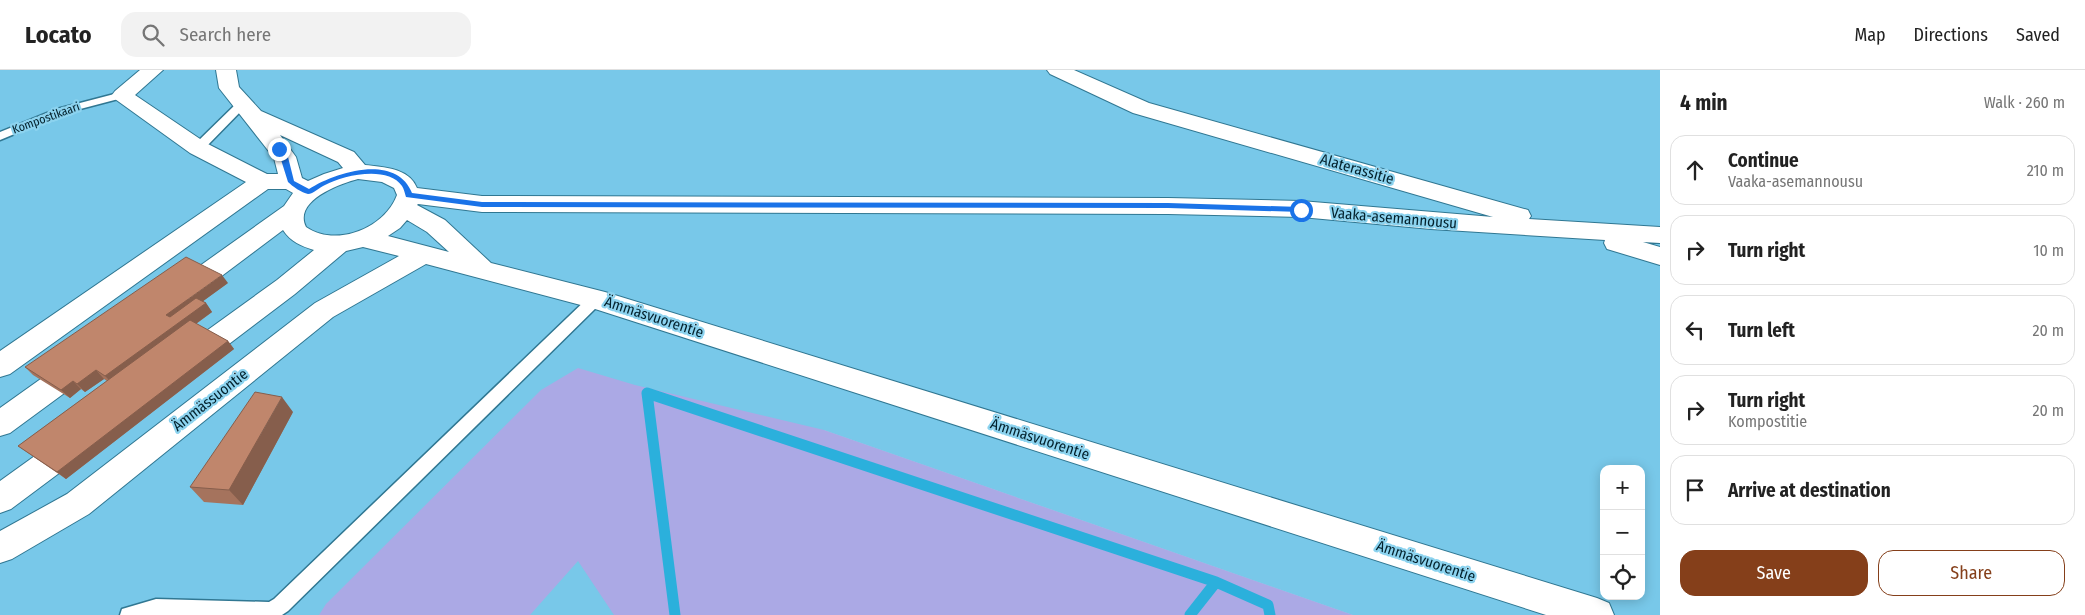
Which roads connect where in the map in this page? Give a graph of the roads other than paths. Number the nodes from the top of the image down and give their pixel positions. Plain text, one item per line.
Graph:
1 (153, 70) edge
2 (226, 70) edge
3 (1057, 70) edge
4 (122, 95) junction
5 (247, 109) junction
6 (0, 136) edge
7 (198, 148) junction
8 (358, 172) junction
9 (263, 181) junction
10 (297, 195) junction
11 (407, 202) junction
12 (1573, 231) junction
13 (1660, 235) edge
14 (365, 239) junction
15 (337, 245) junction
16 (422, 255) junction
17 (1660, 256) edge
18 (481, 268) junction
19 (596, 299) junction
20 (164, 305) edge
21 (100, 352) edge
22 (0, 366) edge
23 (169, 374) edge
24 (0, 424) edge
25 (99, 426) edge
26 (0, 499) edge
27 (0, 548) edge
28 (271, 613) edge
29 (128, 615) edge
30 (1597, 615) edge

1 - 4 street
2 - 5 street
3 - 12 street, Alaterassitie
4 - 6 lane, Kompostikaari
4 - 7 street
5 - 7 lane
5 - 8 street
5 - 10 street
7 - 9 street
8 - 10 street
8 - 11 street
9 - 10 street
9 - 22 street
10 - 15 street
10 - 20 street
11 - 12 street, Vaaka-asemannousu
11 - 14 street
11 - 18 street
12 - 13 street, Vaaka-asemannousu
12 - 17 street, Alaterassitie
14 - 15 street
14 - 16 street, Ämmäsvuorentie
15 - 23 street
16 - 18 street, Ämmäsvuorentie
16 - 27 street, Ämmässuontie
18 - 19 street, Ämmäsvuorentie
19 - 28 lane
19 - 30 street, Ämmäsvuorentie
21 - 24 street
25 - 26 street
28 - 29 lane

